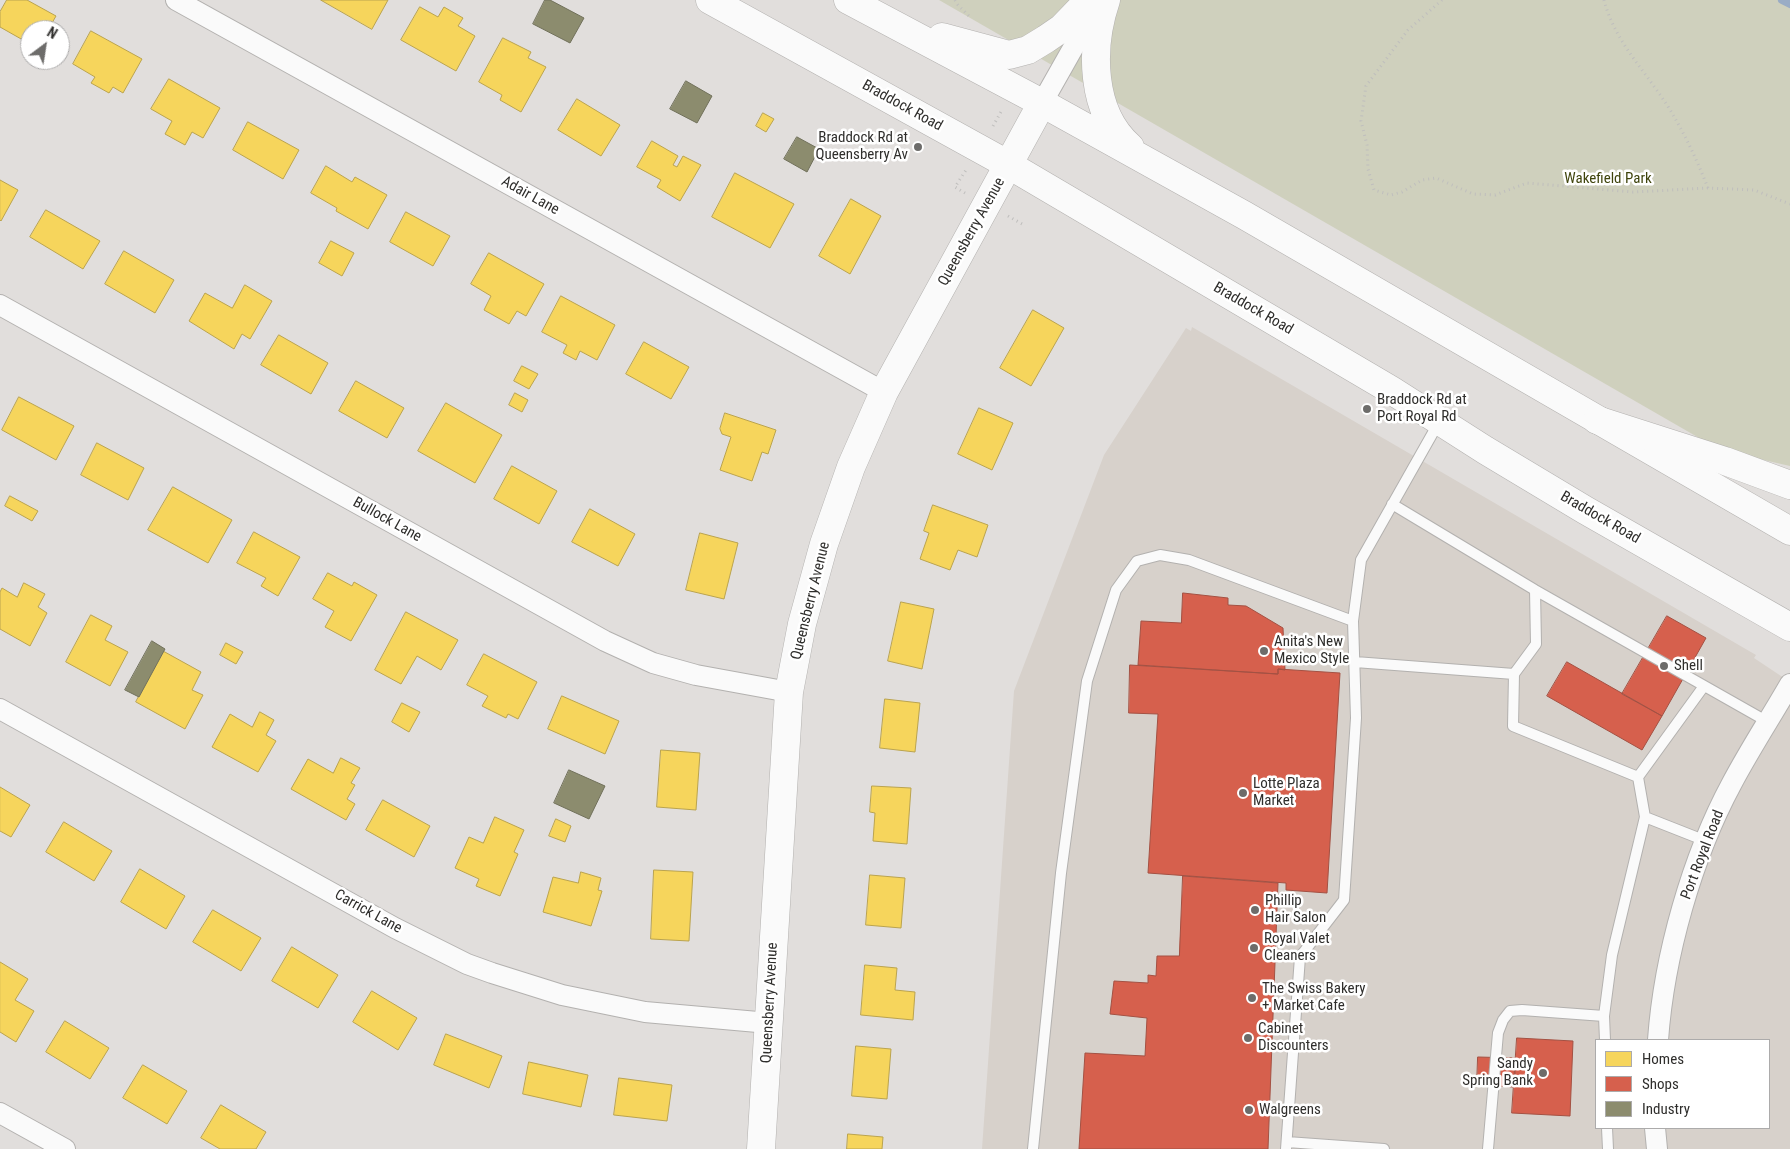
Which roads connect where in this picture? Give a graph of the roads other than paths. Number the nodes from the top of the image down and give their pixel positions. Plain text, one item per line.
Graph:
1 (176, 0) edge
2 (710, 0) edge
3 (848, 0) edge
4 (1088, 0) edge
5 (1100, 0) edge
6 (1106, 0) edge
7 (890, 22) junction
8 (1042, 103) junction
9 (1147, 161) junction
10 (1009, 166) junction
11 (0, 305) edge
12 (884, 392) junction
13 (1439, 420) junction
14 (1597, 420) junction
15 (1790, 484) edge
16 (1392, 504) junction
17 (1790, 531) edge
18 (1535, 590) junction
19 (1353, 621) junction
20 (1790, 627) edge
21 (1355, 662) junction
22 (1514, 674) junction
23 (1790, 684) edge
24 (1704, 686) junction
25 (789, 692) junction
26 (0, 709) edge
27 (1768, 722) junction
28 (1638, 777) junction
29 (1645, 817) junction
30 (1706, 841) junction
31 (1604, 1016) junction
32 (769, 1024) junction
33 (1605, 1039) edge
34 (1658, 1039) edge
35 (0, 1113) edge
36 (1608, 1129) edge
37 (1656, 1129) edge
38 (1286, 1145) edge
39 (65, 1149) edge
40 (761, 1149) edge
41 (1033, 1149) edge
42 (1384, 1149) edge
43 (1488, 1149) edge
44 (1608, 1149) edge
45 (1657, 1149) edge

1 - 12 street, Adair Lane
2 - 10 main road, Braddock Road
3 - 7 main road
4 - 7 main road
5 - 8 street
6 - 9 main road
7 - 8 main road
8 - 9 main road
8 - 10 main road, Queensberry Avenue
9 - 14 main road
10 - 12 main road, Queensberry Avenue
10 - 13 main road, Braddock Road
11 - 25 street, Bullock Lane
12 - 25 main road, Queensberry Avenue
13 - 16 lane
13 - 20 main road, Braddock Road
14 - 15 main road
14 - 17 main road
16 - 18 lane
16 - 19 lane
18 - 22 lane
18 - 24 lane
19 - 21 lane
19 - 41 lane
21 - 22 lane
21 - 38 lane
22 - 28 lane
23 - 27 street, Port Royal Road
24 - 27 lane
24 - 28 lane
25 - 32 main road, Queensberry Avenue
26 - 32 street, Carrick Lane
27 - 30 street, Port Royal Road
28 - 29 lane
29 - 30 lane
29 - 31 lane
30 - 34 street, Port Royal Road
31 - 33 lane
31 - 43 lane
32 - 40 main road, Queensberry Avenue
35 - 39 street
36 - 44 lane
37 - 45 street
38 - 42 lane

